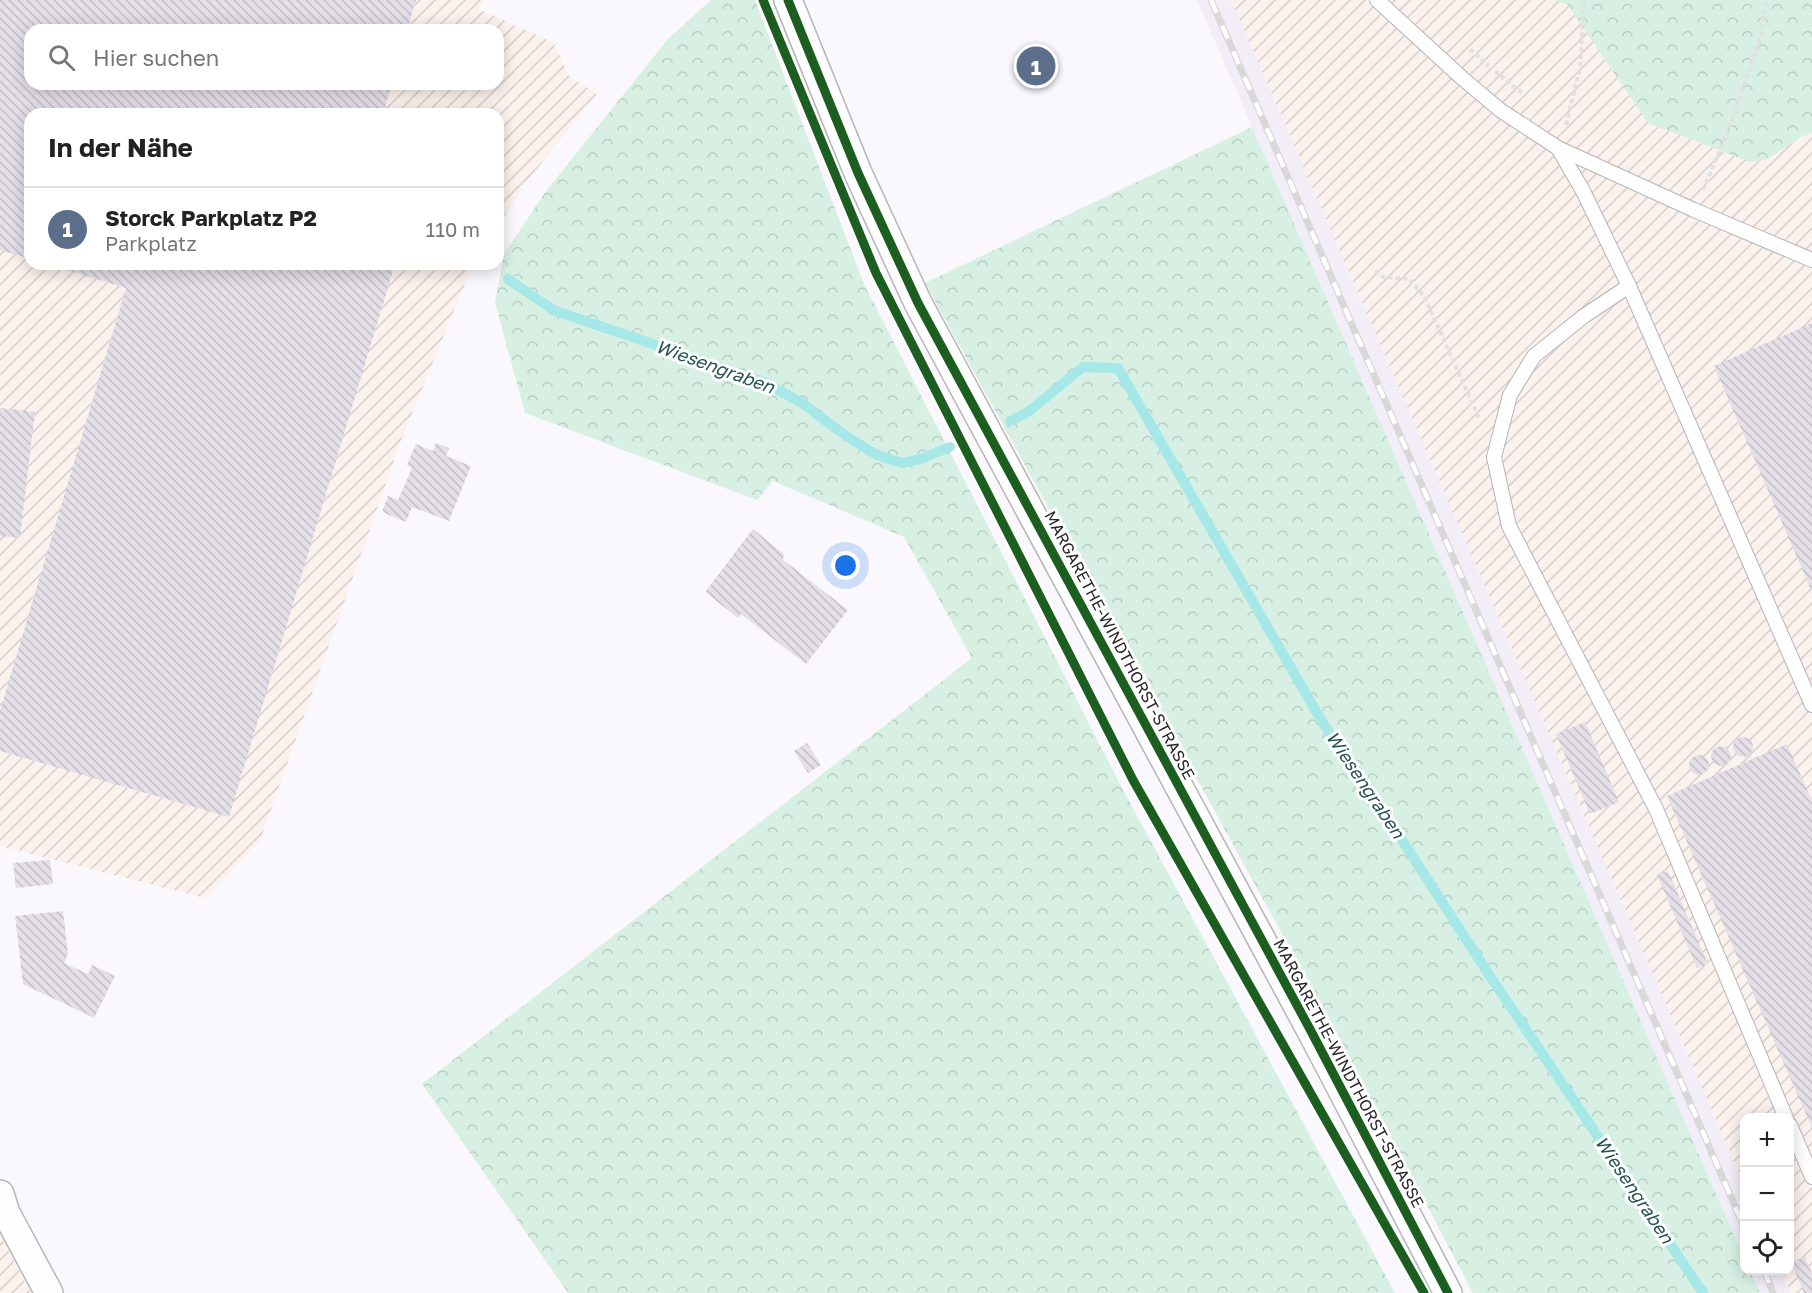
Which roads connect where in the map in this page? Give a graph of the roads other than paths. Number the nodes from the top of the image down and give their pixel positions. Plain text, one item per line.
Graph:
1 (788, 0) edge
2 (1377, 0) edge
3 (1558, 148) junction
4 (1812, 260) edge
5 (1629, 286) junction
6 (1812, 705) edge
7 (1784, 1113) edge
8 (1794, 1134) edge
9 (1812, 1177) edge
10 (0, 1194) edge
11 (49, 1293) edge
12 (1448, 1293) edge

1 - 12 street, MARGARETHE-WINDTHORST-STRASSE
2 - 3 lane
3 - 4 lane
3 - 5 lane
5 - 6 lane
5 - 7 lane
8 - 9 lane
10 - 11 street

